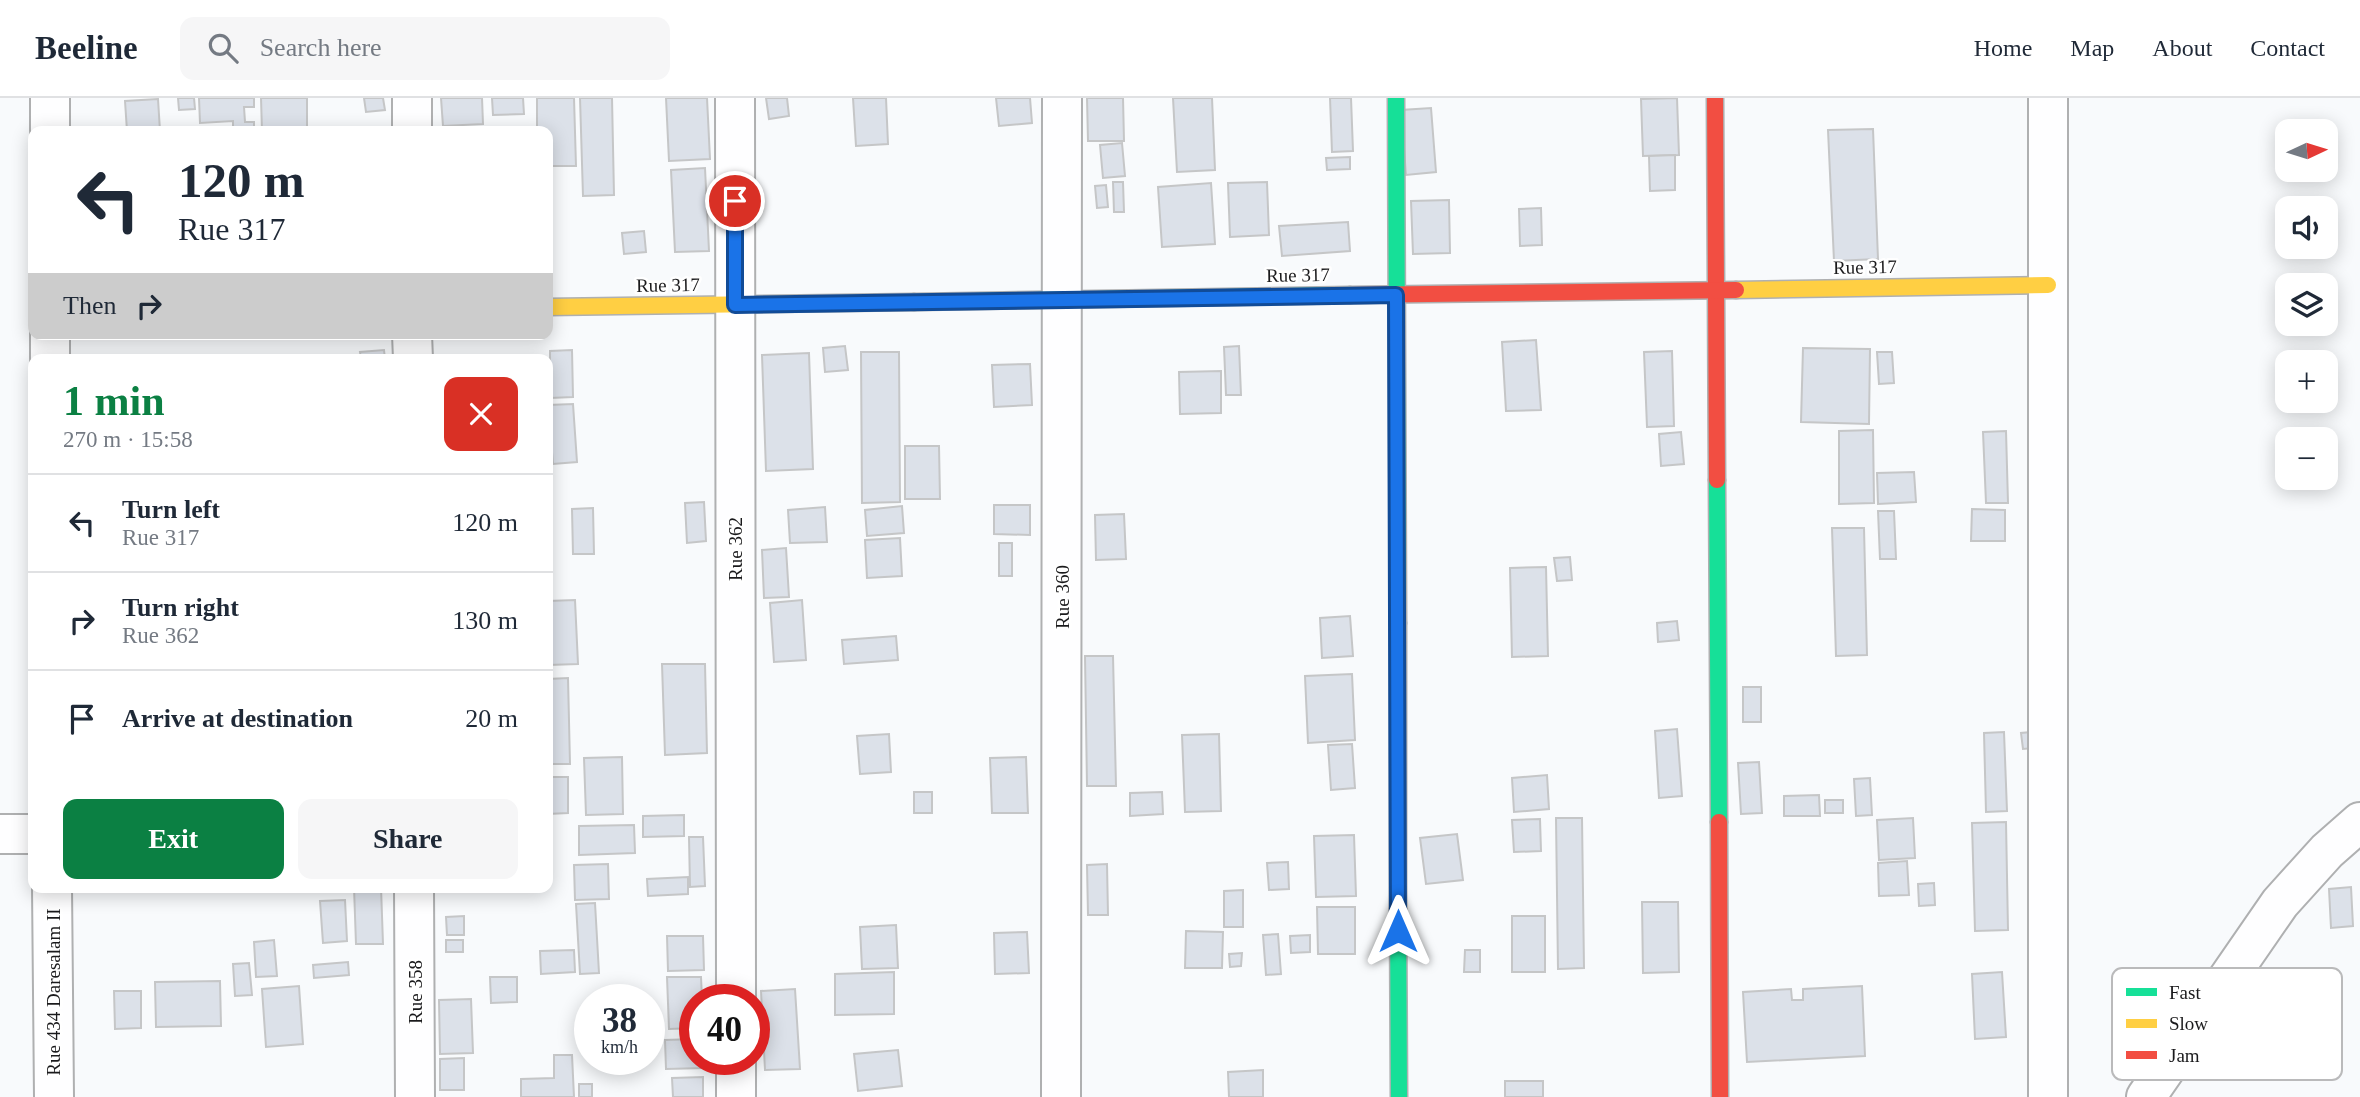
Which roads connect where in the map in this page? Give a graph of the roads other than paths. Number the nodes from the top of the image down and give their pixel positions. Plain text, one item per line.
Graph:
1 (50, 98) edge
2 (412, 98) edge
3 (735, 98) edge
4 (1062, 98) edge
5 (1396, 98) edge
6 (1715, 98) edge
7 (2048, 98) edge
8 (50, 126) edge
9 (412, 126) edge
10 (2048, 285) junction
11 (1715, 290) junction
12 (1396, 295) junction
13 (1062, 300) junction
14 (735, 305) junction
15 (553, 307) edge
16 (2360, 822) edge
17 (0, 834) edge
18 (28, 834) edge
19 (52, 893) edge
20 (414, 893) edge
21 (2235, 968) edge
22 (736, 984) edge
23 (736, 1075) edge
24 (2158, 1080) edge
25 (54, 1097) edge
26 (415, 1097) edge
27 (736, 1097) edge
28 (1061, 1097) edge
29 (1399, 1097) edge
30 (1720, 1097) edge
31 (2048, 1097) edge
32 (2146, 1097) edge

1 - 8 street
2 - 9 street
3 - 14 street, Rue 362
4 - 13 street, Rue 360
5 - 12 street
6 - 11 street
7 - 10 street
10 - 11 street, Rue 317
10 - 31 street
11 - 12 street, Rue 317
11 - 30 street
12 - 13 street, Rue 317
12 - 29 street
13 - 14 street, Rue 317
13 - 28 street, Rue 360
14 - 15 street, Rue 317
14 - 22 street, Rue 362
16 - 21 street
17 - 18 street
19 - 25 street, Rue 434 Daresalam II
20 - 26 street, Rue 358
23 - 27 street
24 - 32 street

